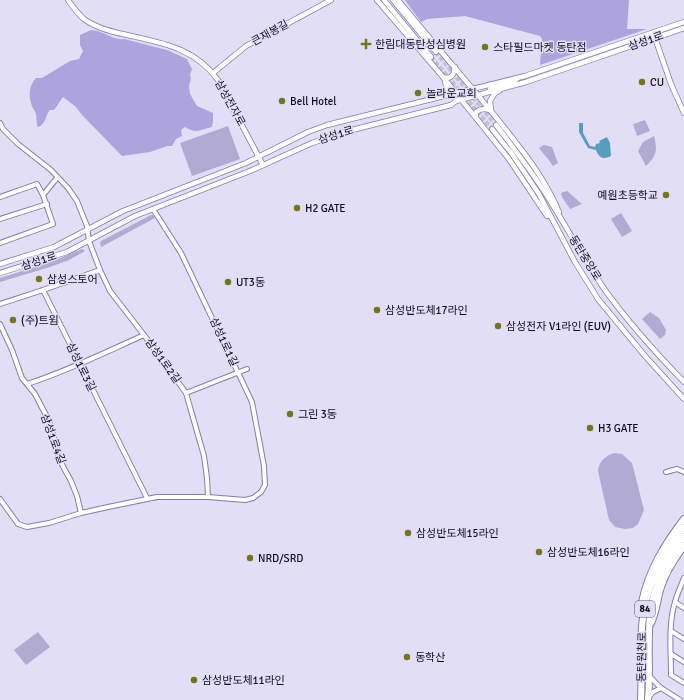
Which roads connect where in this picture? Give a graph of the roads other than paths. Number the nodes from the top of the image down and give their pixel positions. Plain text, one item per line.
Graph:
1 (68, 0) edge
2 (331, 0) edge
3 (377, 0) edge
4 (384, 0) edge
5 (393, 0) edge
6 (398, 0) edge
7 (684, 22) edge
8 (684, 28) edge
9 (653, 32) junction
10 (655, 38) junction
11 (647, 41) junction
12 (658, 45) junction
13 (436, 52) tunnel mouth
14 (431, 57) tunnel mouth
15 (455, 67) junction
16 (213, 73) junction
17 (443, 77) junction
18 (518, 78) junction
19 (473, 89) junction
20 (502, 90) junction
21 (492, 92) junction
22 (456, 93) junction
23 (478, 96) junction
24 (435, 99) junction
25 (461, 100) junction
26 (492, 112) junction
27 (684, 113) edge
28 (476, 117) junction
29 (0, 123) edge
30 (496, 125) tunnel mouth
31 (492, 129) tunnel mouth
32 (259, 157) junction
33 (264, 165) junction
34 (58, 178) junction
35 (44, 195) junction
36 (0, 197) edge
37 (47, 204) junction
38 (153, 209) junction
39 (0, 219) edge
40 (565, 226) junction
41 (88, 229) junction
42 (557, 230) junction
43 (89, 239) junction
44 (0, 243) edge
45 (0, 264) edge
46 (100, 270) junction
47 (0, 273) edge
48 (43, 290) junction
49 (0, 304) edge
50 (0, 324) edge
51 (144, 335) junction
52 (80, 364) junction
53 (247, 369) dead end
54 (239, 373) junction
55 (684, 382) edge
56 (27, 384) junction
57 (186, 393) junction
58 (684, 398) edge
59 (666, 472) dead end
60 (684, 472) edge
61 (208, 497) junction
62 (146, 498) junction
63 (0, 499) edge
64 (81, 513) junction
65 (684, 519) edge
66 (684, 528) edge
67 (684, 537) edge
68 (684, 546) edge
69 (684, 578) edge
70 (675, 602) junction
71 (684, 608) edge
72 (646, 625) junction
73 (671, 631) junction
74 (684, 639) edge
75 (671, 654) junction
76 (684, 662) edge
77 (649, 676) junction
78 (684, 683) edge
79 (661, 688) junction
80 (684, 695) edge
81 (649, 698) edge
82 (640, 700) edge
83 (681, 700) edge

1 - 16 street, 삼성전자로
2 - 16 street, 큰재봉길
3 - 17 street
4 - 14 street
5 - 13 street
6 - 15 street
7 - 9 street, 삼성1로
8 - 10 street, 삼성1로
9 - 10 street
9 - 18 street, 삼성1로
10 - 11 street, 삼성1로
10 - 12 street
11 - 12 street
11 - 20 street, 삼성1로
12 - 27 street
15 - 17 street
15 - 19 street
16 - 32 street, 삼성전자로
17 - 22 street
17 - 24 street
18 - 19 street, 삼성1로
18 - 21 street
19 - 22 street, 삼성1로
19 - 23 street
20 - 21 street, 삼성1로
20 - 26 street
21 - 23 street, 삼성1로
22 - 24 street, 삼성1로
22 - 25 street
23 - 25 street, 삼성1로
23 - 26 street
24 - 32 street, 삼성1로
25 - 28 street
25 - 33 street, 삼성1로
26 - 28 street
26 - 40 street
28 - 42 street
29 - 34 street, 삼성1로2길
30 - 40 street, 동탄중앙로
31 - 42 street
32 - 33 street, 삼성전자로
32 - 41 street, 삼성1로
33 - 38 street, 삼성1로
34 - 35 street
34 - 41 street, 삼성1로2길
35 - 36 street
35 - 37 street
37 - 39 street
37 - 44 street
38 - 43 street, 삼성1로
38 - 54 street, 삼성1로1길
40 - 55 street, 동탄중앙로
41 - 43 street, 삼성1로2길
41 - 45 street, 삼성1로
42 - 58 street, 동탄중앙로
43 - 46 street, 삼성1로2길
43 - 47 street, 삼성1로
46 - 48 street
46 - 51 street, 삼성1로2길
48 - 49 street
48 - 52 street, 삼성1로3길
50 - 56 street, 삼성1로4길
51 - 52 street
51 - 57 street, 삼성1로2길
52 - 56 street
52 - 62 street, 삼성1로3길
53 - 54 street
54 - 57 street
54 - 61 street, 삼성1로1길
56 - 64 street, 삼성1로4길
57 - 61 street, 삼성1로2길
59 - 60 street
61 - 62 street
62 - 64 street
63 - 64 street
65 - 72 main road
66 - 72 main road, 동탄원천로 / 84
67 - 72 main road, 동탄원천로 / 84
68 - 72 main road
69 - 70 street
70 - 71 street
70 - 73 street
72 - 77 main road, 동탄원천로 / 84
72 - 82 main road, 동탄원천로 / 84
73 - 74 street
73 - 75 street
75 - 76 street
75 - 78 street
77 - 79 street
77 - 81 main road, 동탄원천로 / 84
79 - 81 street
79 - 83 street
80 - 83 street

